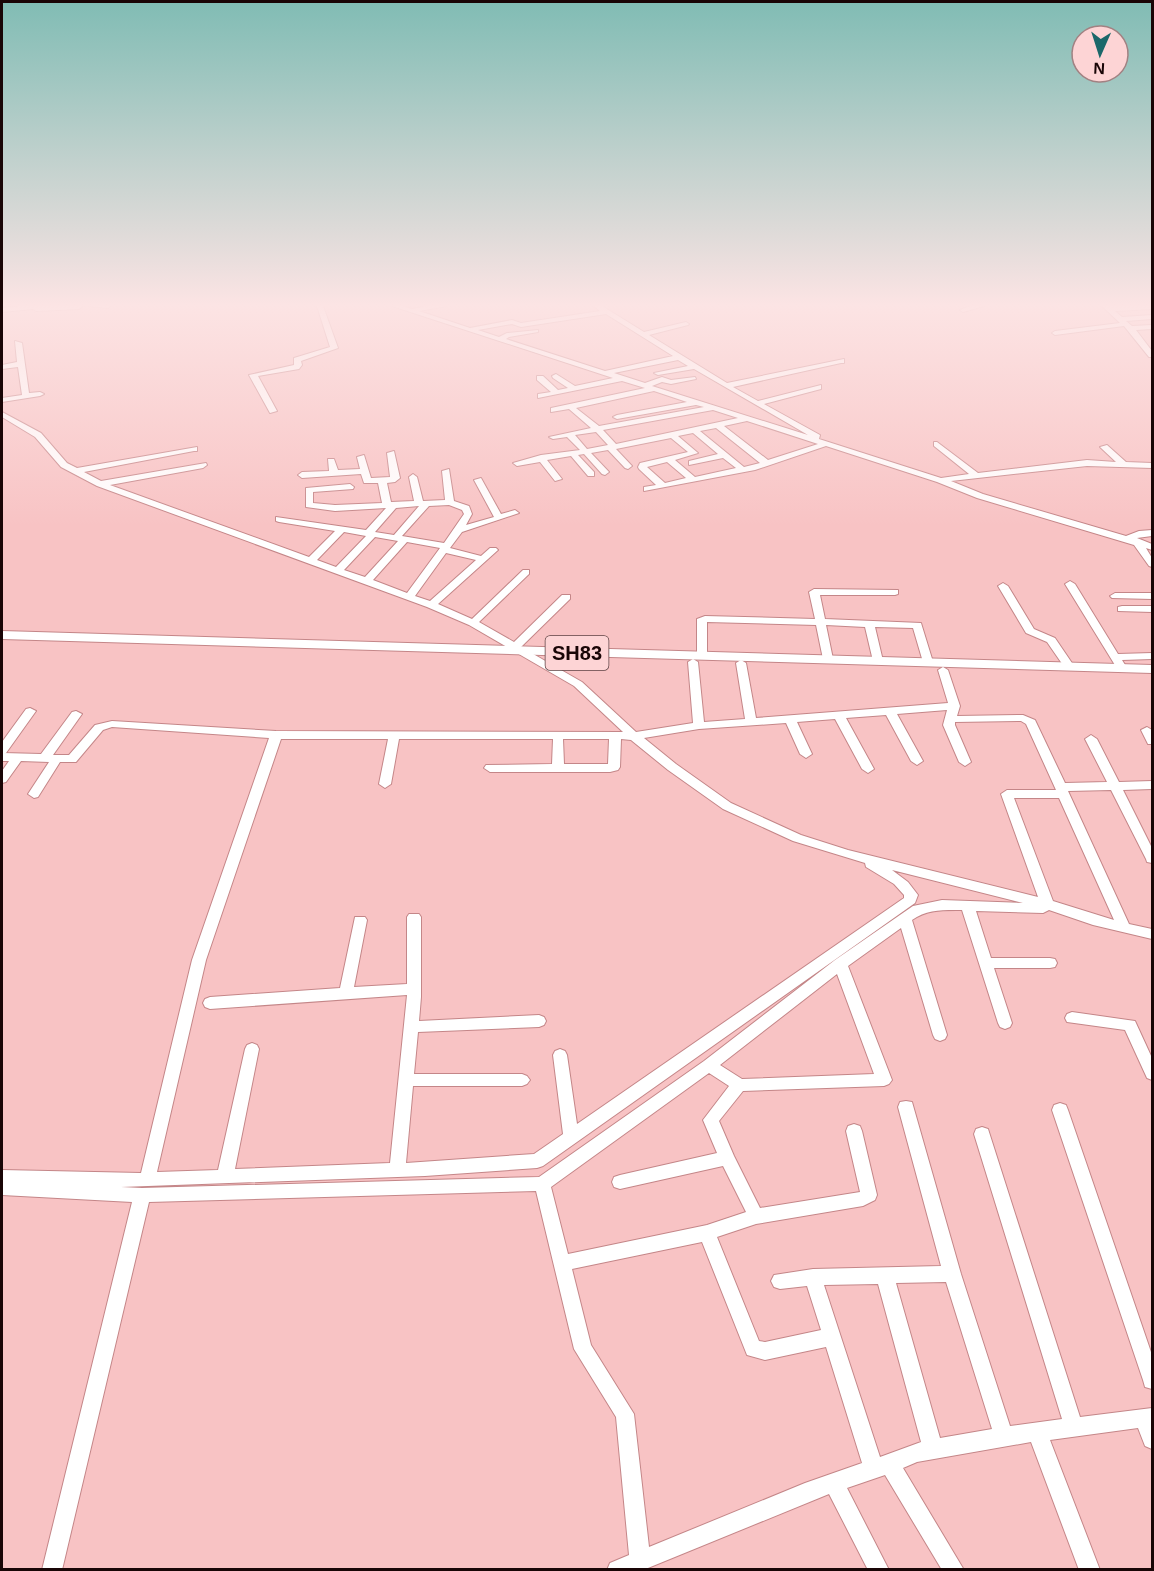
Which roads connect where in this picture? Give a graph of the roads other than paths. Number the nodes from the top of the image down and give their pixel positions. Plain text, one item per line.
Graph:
1 (23, 379) edge
2 (255, 379) edge
3 (541, 379) edge
4 (561, 379) edge
5 (620, 379) edge
6 (622, 379) edge
7 (662, 379) edge
8 (663, 379) edge
9 (690, 379) edge
10 (715, 379) edge
11 (756, 379) edge
12 (726, 386) junction
13 (818, 387) dead end
14 (649, 388) junction
15 (576, 389) junction
16 (557, 393) junction
17 (40, 394) dead end
18 (26, 396) junction
19 (541, 396) dead end
20 (2, 400) edge
21 (695, 402) junction
22 (758, 403) junction
23 (626, 405) junction
24 (571, 407) junction
25 (712, 408) junction
26 (555, 410) dead end
27 (273, 411) dead end
28 (2, 414) edge
29 (658, 419) junction
30 (746, 419) junction
31 (590, 422) junction
32 (717, 425) junction
33 (598, 429) junction
34 (632, 431) junction
35 (695, 431) junction
36 (569, 434) junction
37 (674, 435) junction
38 (553, 437) dead end
39 (822, 442) junction
40 (937, 444) dead end
41 (612, 447) junction
42 (1104, 447) dead end
43 (194, 449) dead end
44 (586, 451) junction
45 (391, 453) dead end
46 (572, 453) junction
47 (724, 455) junction
48 (685, 456) junction
49 (361, 457) dead end
50 (542, 458) junction
51 (331, 461) dead end
52 (517, 463) dead end
53 (692, 463) junction
54 (766, 463) junction
55 (1123, 464) junction
56 (203, 465) dead end
57 (628, 466) dead end
58 (1152, 466) edge
59 (742, 469) junction
60 (76, 471) junction
61 (364, 471) junction
62 (446, 471) dead end
63 (346, 472) junction
64 (605, 472) dead end
65 (334, 473) junction
66 (591, 474) dead end
67 (302, 475) dead end
68 (706, 476) junction
69 (976, 476) junction
70 (412, 477) dead end
71 (558, 479) dead end
72 (693, 479) junction
73 (478, 480) dead end
74 (939, 480) junction
75 (382, 481) junction
76 (100, 484) junction
77 (663, 486) junction
78 (350, 487) junction
79 (325, 489) junction
80 (647, 489) dead end
81 (450, 502) junction
82 (423, 503) junction
83 (390, 505) junction
84 (322, 507) junction
85 (356, 507) junction
86 (515, 513) dead end
87 (499, 518) junction
88 (279, 519) dead end
89 (304, 523) junction
90 (339, 529) junction
91 (459, 531) junction
92 (1152, 533) edge
93 (370, 535) junction
94 (399, 540) junction
95 (1132, 540) junction
96 (1152, 547) edge
97 (445, 548) junction
98 (493, 550) dead end
99 (483, 559) junction
100 (311, 561) junction
101 (1152, 564) edge
102 (337, 572) junction
103 (526, 572) dead end
104 (366, 582) junction
105 (1070, 584) dead end
106 (1003, 586) dead end
107 (895, 592) dead end
108 (1115, 596) dead end
109 (1152, 596) edge
110 (409, 597) junction
111 (566, 597) dead end
112 (431, 605) junction
113 (1122, 609) dead end
114 (1152, 609) edge
115 (473, 623) junction
116 (819, 623) junction
117 (869, 624) junction
118 (2, 635) edge
119 (2, 641) edge
120 (254, 646) junction
121 (524, 652) junction
122 (1152, 656) edge
123 (697, 659) junction
124 (828, 659) junction
125 (878, 661) junction
126 (928, 662) junction
127 (1119, 662) junction
128 (741, 663) junction
129 (1069, 666) junction
130 (1152, 669) edge
131 (943, 670) junction
132 (1152, 676) edge
133 (954, 706) junction
134 (889, 710) junction
135 (30, 711) dead end
136 (76, 714) dead end
137 (838, 714) junction
138 (790, 718) junction
139 (951, 719) junction
140 (751, 722) junction
141 (699, 726) junction
142 (276, 735) junction
143 (394, 735) junction
144 (615, 736) junction
145 (634, 736) junction
146 (1091, 739) dead end
147 (558, 740) dead end
148 (2, 750) edge
149 (806, 754) dead end
150 (2, 757) edge
151 (17, 758) junction
152 (50, 759) junction
153 (917, 761) dead end
154 (965, 762) dead end
155 (490, 768) dead end
156 (558, 768) junction
157 (868, 769) dead end
158 (2, 779) edge
159 (385, 784) dead end
160 (1152, 784) edge
161 (1115, 785) junction
162 (1064, 791) junction
163 (34, 794) dead end
164 (859, 857) junction
165 (1152, 859) edge
166 (1047, 904) junction
167 (967, 905) junction
168 (1063, 909) junction
169 (414, 916) dead end
170 (905, 918) junction
171 (360, 920) dead end
172 (1124, 928) junction
173 (1152, 934) edge
174 (986, 963) junction
175 (1050, 963) dead end
176 (840, 964) junction
177 (414, 991) junction
178 (346, 994) junction
179 (210, 1003) dead end
180 (1072, 1018) dead end
181 (539, 1021) dead end
182 (1005, 1023) dead end
183 (411, 1027) junction
184 (940, 1035) dead end
185 (252, 1049) dead end
186 (560, 1055) dead end
187 (709, 1065) junction
188 (1152, 1074) edge
189 (406, 1080) junction
190 (522, 1080) dead end
191 (739, 1085) junction
192 (906, 1107) dead end
193 (1060, 1110) dead end
194 (854, 1131) dead end
195 (982, 1134) dead end
196 (571, 1137) junction
197 (727, 1158) junction
198 (397, 1170) junction
199 (2, 1177) edge
200 (225, 1177) junction
201 (620, 1182) dead end
202 (542, 1184) junction
203 (2, 1188) edge
204 (145, 1188) junction
205 (756, 1216) junction
206 (707, 1233) junction
207 (561, 1263) junction
208 (952, 1274) junction
209 (885, 1276) junction
210 (813, 1277) junction
211 (780, 1281) dead end
212 (832, 1337) junction
213 (1152, 1380) edge
214 (1148, 1418) edge
215 (1074, 1427) junction
216 (1037, 1432) junction
217 (1005, 1436) junction
218 (1152, 1439) edge
219 (933, 1449) junction
220 (881, 1467) junction
221 (834, 1483) junction
222 (640, 1560) junction
223 (52, 1569) edge
224 (617, 1569) edge
225 (879, 1569) edge
226 (954, 1569) edge
227 (1090, 1569) edge

1 - 18 street
2 - 27 street
3 - 16 street
4 - 15 street
5 - 15 street
6 - 14 street
7 - 14 street
8 - 9 street
10 - 12 street
11 - 12 street
12 - 22 street
13 - 22 street
14 - 21 street
14 - 23 street
15 - 16 street
15 - 34 street
16 - 19 street
17 - 18 street
18 - 20 street
21 - 23 street
21 - 25 street
22 - 39 street
23 - 34 street
23 - 34 street
24 - 26 street
24 - 31 street
24 - 34 street
25 - 29 street
25 - 30 street
28 - 60 street
29 - 34 street
29 - 37 street
30 - 32 street
30 - 39 street
31 - 33 street
31 - 34 street
32 - 35 street
32 - 54 street
33 - 34 street
33 - 36 street
33 - 41 street
34 - 37 street
34 - 41 street
34 - 48 street
34 - 72 street
34 - 77 street
35 - 37 street
35 - 47 street
36 - 38 street
36 - 44 street
37 - 48 street
39 - 54 street
39 - 74 street
40 - 69 street
41 - 44 street
41 - 57 street
42 - 55 street
43 - 60 street
44 - 46 street
44 - 64 street
45 - 75 street
46 - 50 street
46 - 66 street
47 - 53 street
47 - 59 street
48 - 53 street
49 - 61 street
50 - 52 street
50 - 71 street
51 - 65 street
53 - 68 street
54 - 59 street
55 - 58 street
55 - 69 street
56 - 76 street
59 - 68 street
60 - 76 street
61 - 63 street
61 - 75 street
62 - 81 street
63 - 65 street
63 - 78 street
65 - 67 street
68 - 72 street
69 - 74 street
70 - 82 street
72 - 77 street
73 - 87 street
74 - 95 street
75 - 83 street
76 - 100 street
77 - 80 street
78 - 79 street
78 - 85 street
79 - 84 street
79 - 84 street
81 - 82 street
81 - 91 street
82 - 83 street
82 - 94 street
83 - 85 street
83 - 93 street
84 - 85 street
84 - 89 street
85 - 90 street
86 - 87 street
87 - 91 street
88 - 89 street
89 - 90 street
90 - 93 street
90 - 100 street
91 - 97 street
92 - 95 street
93 - 94 street
93 - 102 street
94 - 97 street
94 - 104 street
95 - 96 street
95 - 101 street
97 - 99 street
97 - 110 street
98 - 99 street
99 - 112 street
100 - 102 street
102 - 104 street
103 - 115 street
104 - 110 street
105 - 127 street
106 - 129 street
107 - 116 street
108 - 109 street
110 - 112 street
111 - 121 street
112 - 115 street
113 - 114 street
115 - 121 street
116 - 117 street
116 - 123 street
116 - 124 street
117 - 125 street
117 - 126 street
118 - 120 main road, SH83
119 - 120 main road, SH83
120 - 121 main road, SH83
121 - 123 main road, SH83
121 - 145 street
122 - 127 street
123 - 124 main road, SH83
123 - 128 main road, SH83
123 - 141 street
124 - 125 main road, SH83
125 - 126 main road, SH83
126 - 129 main road, SH83
127 - 129 main road, SH83
127 - 130 main road, SH83
128 - 131 main road, SH83
128 - 140 street
131 - 132 main road, SH83
131 - 133 street
133 - 134 street
133 - 139 street
134 - 137 street
134 - 153 street
135 - 148 street
136 - 152 street
137 - 138 street
137 - 157 street
138 - 140 street
138 - 149 street
139 - 154 street
139 - 162 street
140 - 141 street
141 - 145 street
142 - 143 street
142 - 152 street
142 - 204 street
143 - 144 street
143 - 159 street
144 - 145 street
144 - 156 street
145 - 164 street
146 - 161 street
147 - 156 street
150 - 151 street
151 - 152 street
151 - 158 street
152 - 163 street
155 - 156 street
160 - 161 street
161 - 162 street
161 - 165 street
162 - 166 street
162 - 172 street
164 - 166 street
164 - 196 street
166 - 168 street
167 - 168 street
167 - 170 street
167 - 174 street
168 - 172 street
169 - 177 street
170 - 176 street
170 - 184 street
171 - 178 street
172 - 173 street
174 - 175 street
174 - 182 street
176 - 187 street
176 - 191 street
177 - 178 street
177 - 183 street
178 - 179 street
180 - 188 street
181 - 183 street
183 - 189 street
185 - 200 street
186 - 196 street
187 - 191 street
187 - 202 street
189 - 190 street
189 - 198 street
191 - 197 street
192 - 208 street
193 - 213 street
194 - 205 street
195 - 215 street
196 - 198 street
197 - 201 street
197 - 205 street
198 - 200 street
199 - 204 street
200 - 204 street
202 - 204 street
202 - 207 street
203 - 204 street
204 - 223 street
205 - 206 street
206 - 207 street
206 - 212 street
207 - 222 street
208 - 209 street
208 - 217 street
209 - 210 street
209 - 219 street
210 - 211 street
210 - 212 street
212 - 220 street
214 - 215 street
214 - 218 street
215 - 216 street
216 - 217 street
216 - 227 street
217 - 219 street
219 - 220 street
220 - 221 street
220 - 226 street
221 - 222 street
221 - 225 street
222 - 224 street

